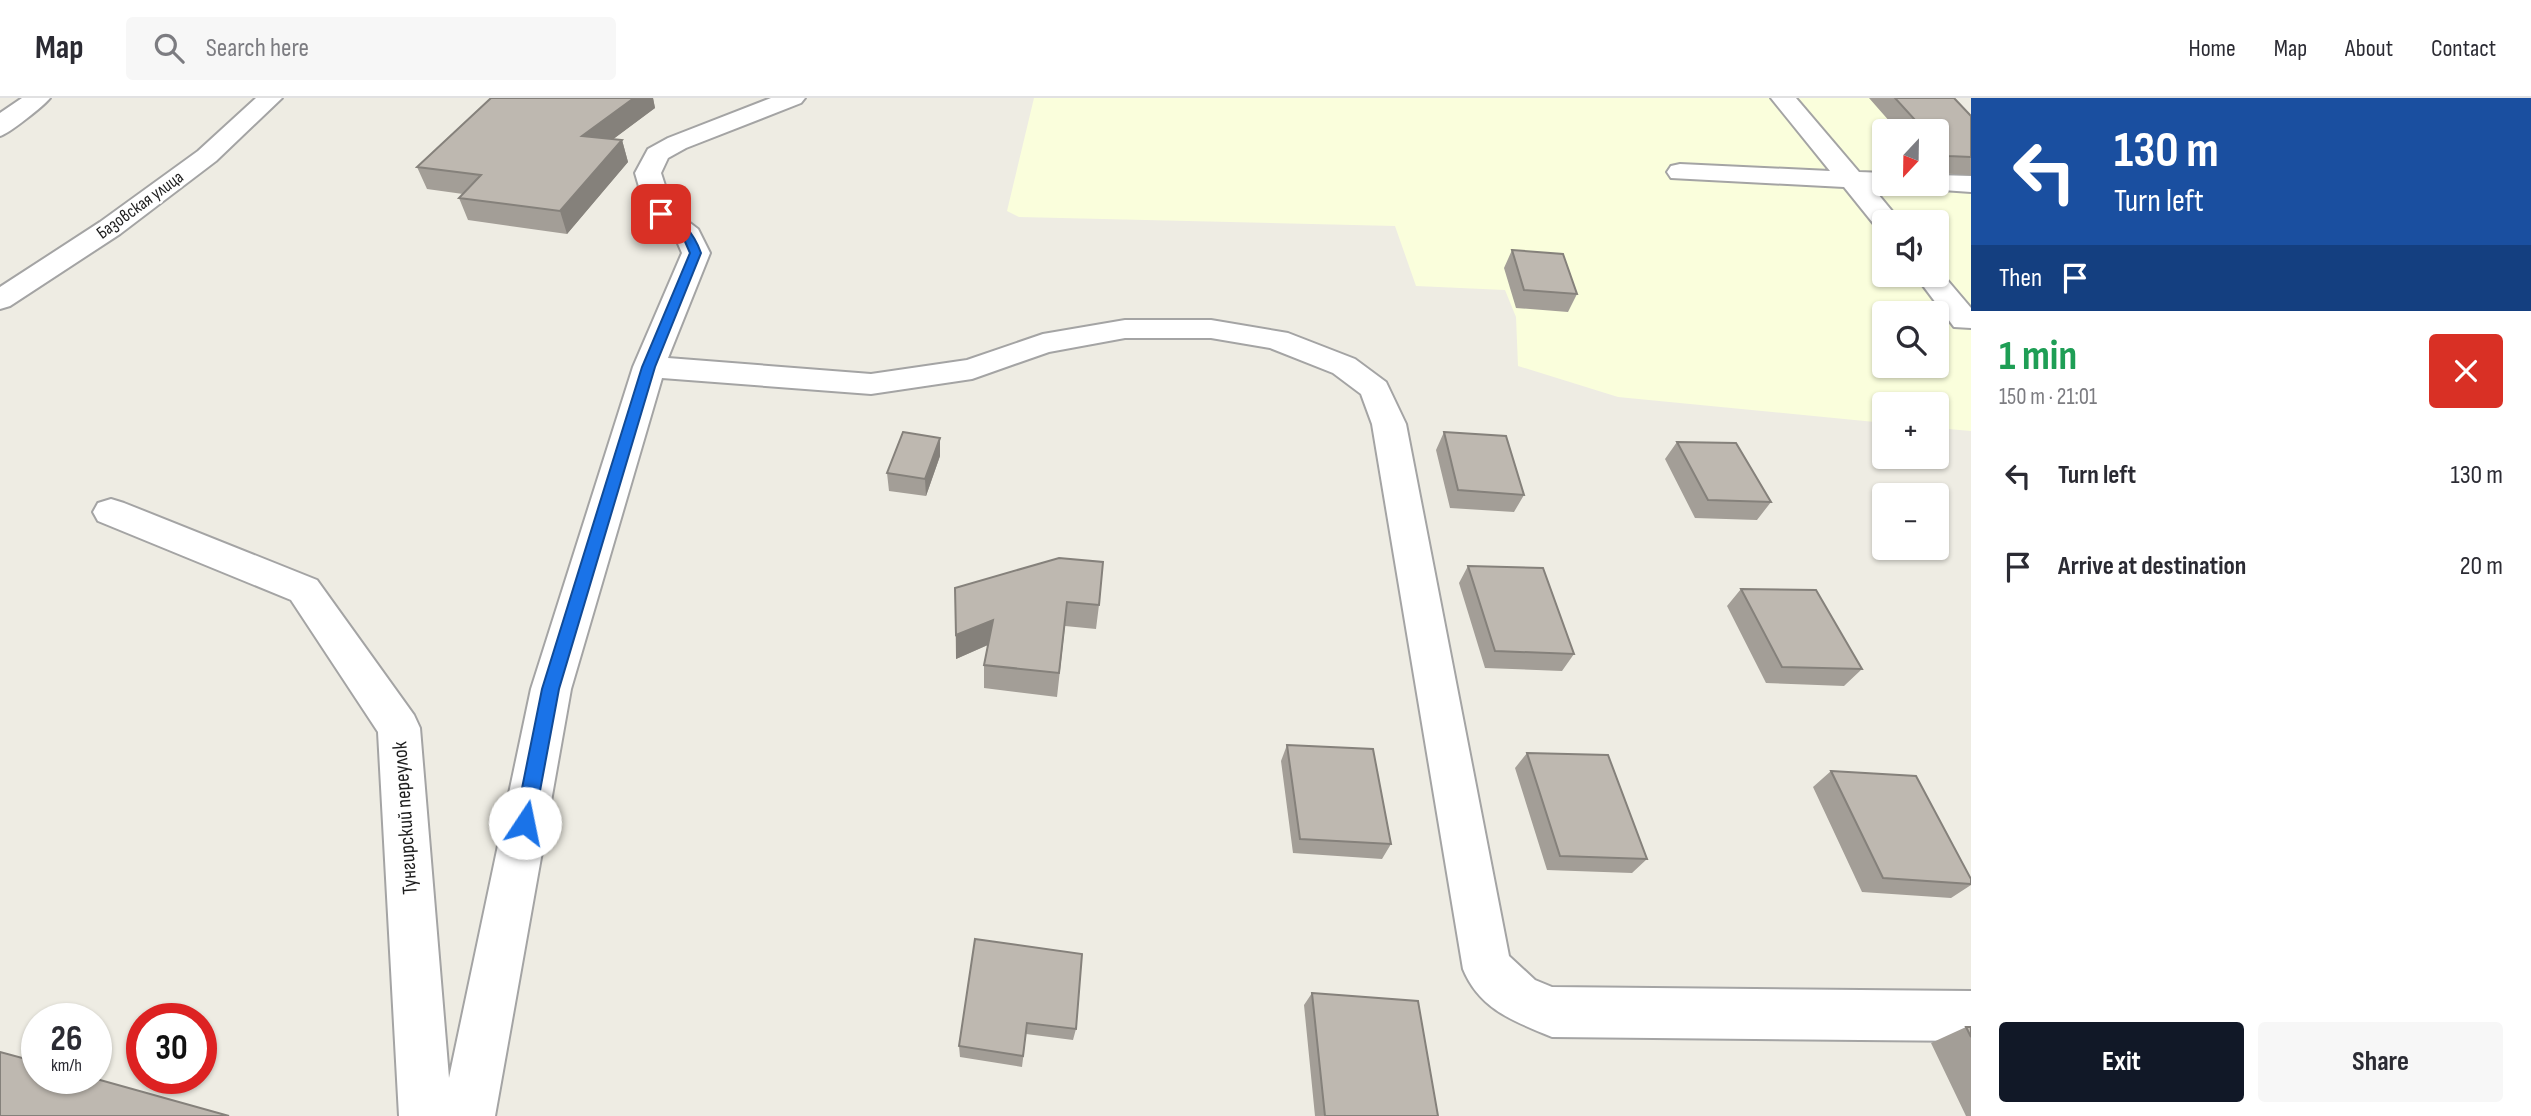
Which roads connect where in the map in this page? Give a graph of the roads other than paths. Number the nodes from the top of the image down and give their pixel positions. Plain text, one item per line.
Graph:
1 (38, 98) edge
2 (270, 98) edge
3 (793, 98) edge
4 (1783, 98) edge
5 (0, 129) edge
6 (1680, 172) dead end
7 (1853, 179) junction
8 (1872, 180) edge
9 (1950, 183) edge
10 (1971, 184) edge
11 (1878, 210) edge
12 (1939, 287) edge
13 (0, 300) edge
14 (1965, 320) dead end
15 (649, 367) junction
16 (111, 512) dead end
17 (1971, 1016) edge
18 (426, 1116) edge
19 (468, 1116) edge

1 - 5 street
2 - 13 street, Базовская улица
3 - 15 street
4 - 7 street
6 - 7 street
7 - 8 street
7 - 11 street
9 - 10 street
12 - 14 street
15 - 17 street
15 - 19 street
16 - 18 street, Тунгирский переулок

